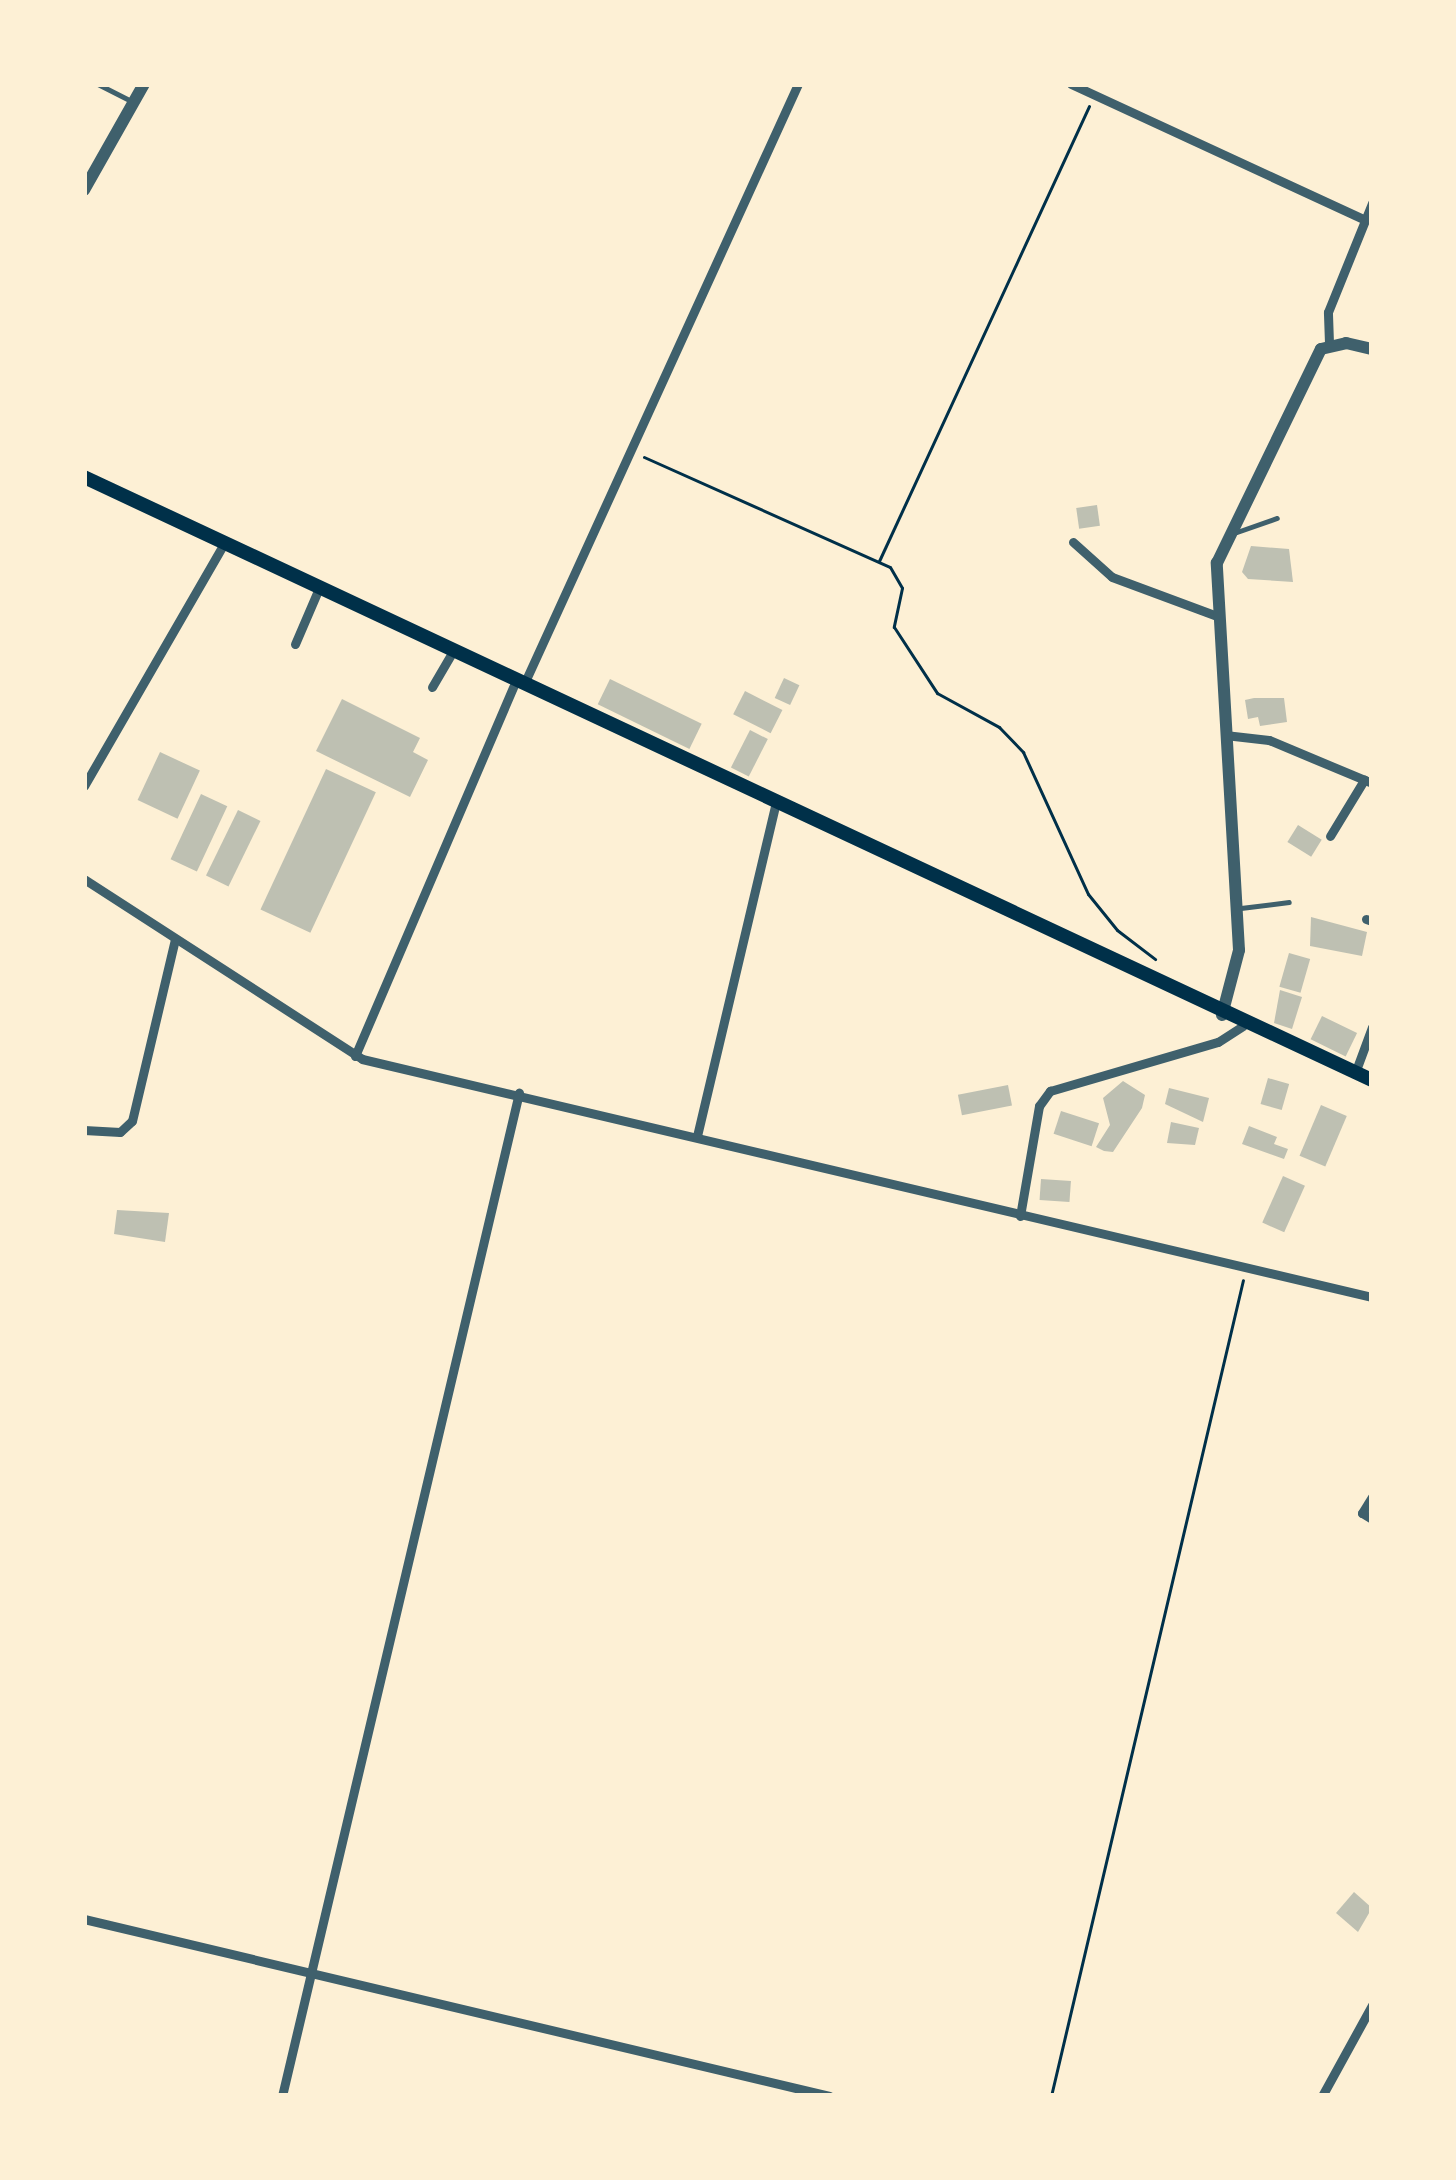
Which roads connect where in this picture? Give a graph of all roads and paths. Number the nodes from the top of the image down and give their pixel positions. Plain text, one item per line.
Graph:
1 (98, 84) edge
2 (144, 84) edge
3 (798, 84) edge
4 (1071, 84) edge
5 (1094, 94) junction
6 (134, 101) junction
7 (84, 190) edge
8 (1372, 203) edge
9 (1365, 220) junction
10 (1329, 343) junction
11 (1372, 349) edge
12 (632, 452) junction
13 (84, 477) edge
14 (1277, 518) dead end
15 (1225, 536) junction
16 (1073, 542) dead end
17 (224, 544) junction
18 (879, 562) junction
19 (319, 588) junction
20 (1216, 616) junction
21 (296, 644) dead end
22 (453, 651) junction
23 (520, 682) junction
24 (431, 687) dead end
25 (1226, 735) junction
26 (1368, 781) edge
27 (84, 786) edge
28 (776, 803) junction
29 (1330, 836) dead end
30 (84, 879) edge
31 (1289, 902) dead end
32 (1236, 909) junction
33 (175, 939) junction
34 (1161, 963) dead end
35 (1222, 1015) junction
36 (1243, 1026) junction
37 (1372, 1027) edge
38 (355, 1056) junction
39 (1355, 1073) junction
40 (1372, 1080) edge
41 (519, 1093) junction
42 (84, 1130) edge
43 (697, 1136) junction
44 (1020, 1216) junction
45 (1246, 1266) junction
46 (1372, 1297) edge
47 (1372, 1497) edge
48 (1372, 1519) edge
49 (84, 1919) edge
50 (312, 1969) junction
51 (1372, 2005) edge
52 (282, 2096) edge
53 (829, 2096) edge
54 (1051, 2096) edge
55 (1322, 2096) edge

1 - 6 lane
2 - 6 street
3 - 12 street
4 - 5 street
5 - 9 street
5 - 18 path
6 - 7 street
8 - 9 street
9 - 10 street
10 - 11 street
10 - 15 street
12 - 18 path
12 - 23 street
13 - 17 main road
14 - 15 lane
15 - 20 street
16 - 20 street
17 - 19 main road
17 - 27 street
18 - 34 path
19 - 21 street
19 - 22 main road
20 - 25 street
22 - 23 main road
22 - 24 street
23 - 28 main road
23 - 38 street
25 - 26 street
25 - 32 street
26 - 29 street
28 - 35 main road
28 - 43 street
30 - 33 street
31 - 32 lane
32 - 35 street
33 - 38 street
33 - 42 street
35 - 36 main road
36 - 39 main road
36 - 44 street
37 - 39 street
38 - 41 street
39 - 40 main road
41 - 43 street
41 - 50 street
43 - 44 street
44 - 45 street
45 - 46 street
45 - 54 path
47 - 48 street
49 - 50 street
50 - 52 street
50 - 53 street
51 - 55 street

